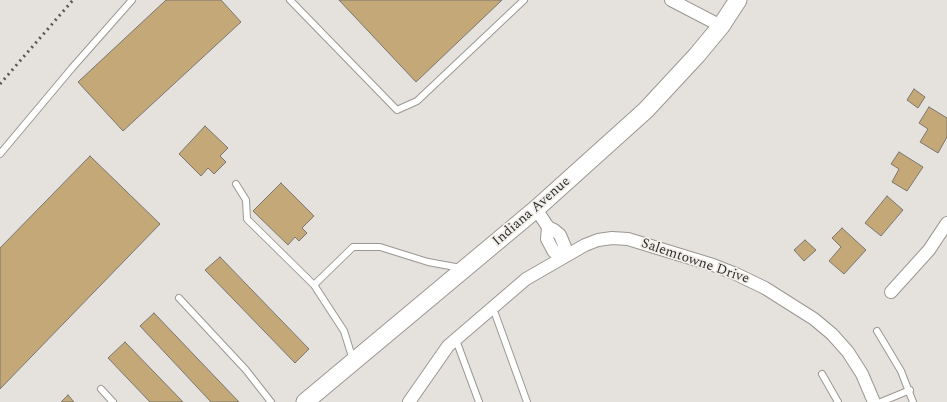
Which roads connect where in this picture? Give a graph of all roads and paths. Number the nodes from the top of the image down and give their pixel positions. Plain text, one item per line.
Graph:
1 (132, 0) edge
2 (290, 0) edge
3 (524, 0) edge
4 (671, 0) edge
5 (738, 0) edge
6 (721, 26) junction
7 (0, 154) edge
8 (236, 184) dead end
9 (536, 209) junction
10 (947, 223) edge
11 (562, 255) junction
12 (464, 269) junction
13 (314, 285) junction
14 (891, 292) dead end
15 (180, 298) dead end
16 (493, 308) junction
17 (877, 331) dead end
18 (456, 340) junction
19 (353, 362) junction
20 (822, 374) dead end
21 (101, 389) dead end
22 (910, 390) junction
23 (113, 402) edge
24 (271, 402) edge
25 (304, 402) edge
26 (408, 402) edge
27 (479, 402) edge
28 (527, 402) edge
29 (838, 402) edge
30 (874, 402) edge
31 (881, 402) edge
32 (913, 402) edge

1 - 7 lane
2 - 3 lane
4 - 6 street
5 - 6 main road, Indiana Avenue
6 - 9 main road, Indiana Avenue
8 - 13 lane
9 - 11 street
9 - 12 main road, Indiana Avenue
10 - 14 street
11 - 16 street, Salemtowne Drive
11 - 30 street, Salemtowne Drive
12 - 13 lane
12 - 19 main road, Indiana Avenue
13 - 19 lane
15 - 24 lane
16 - 18 street, Salemtowne Drive
16 - 28 lane
17 - 22 lane
18 - 26 street, Salemtowne Drive
18 - 27 lane
19 - 25 main road, Indiana Avenue
20 - 29 lane
21 - 23 lane
22 - 31 lane
22 - 32 lane

